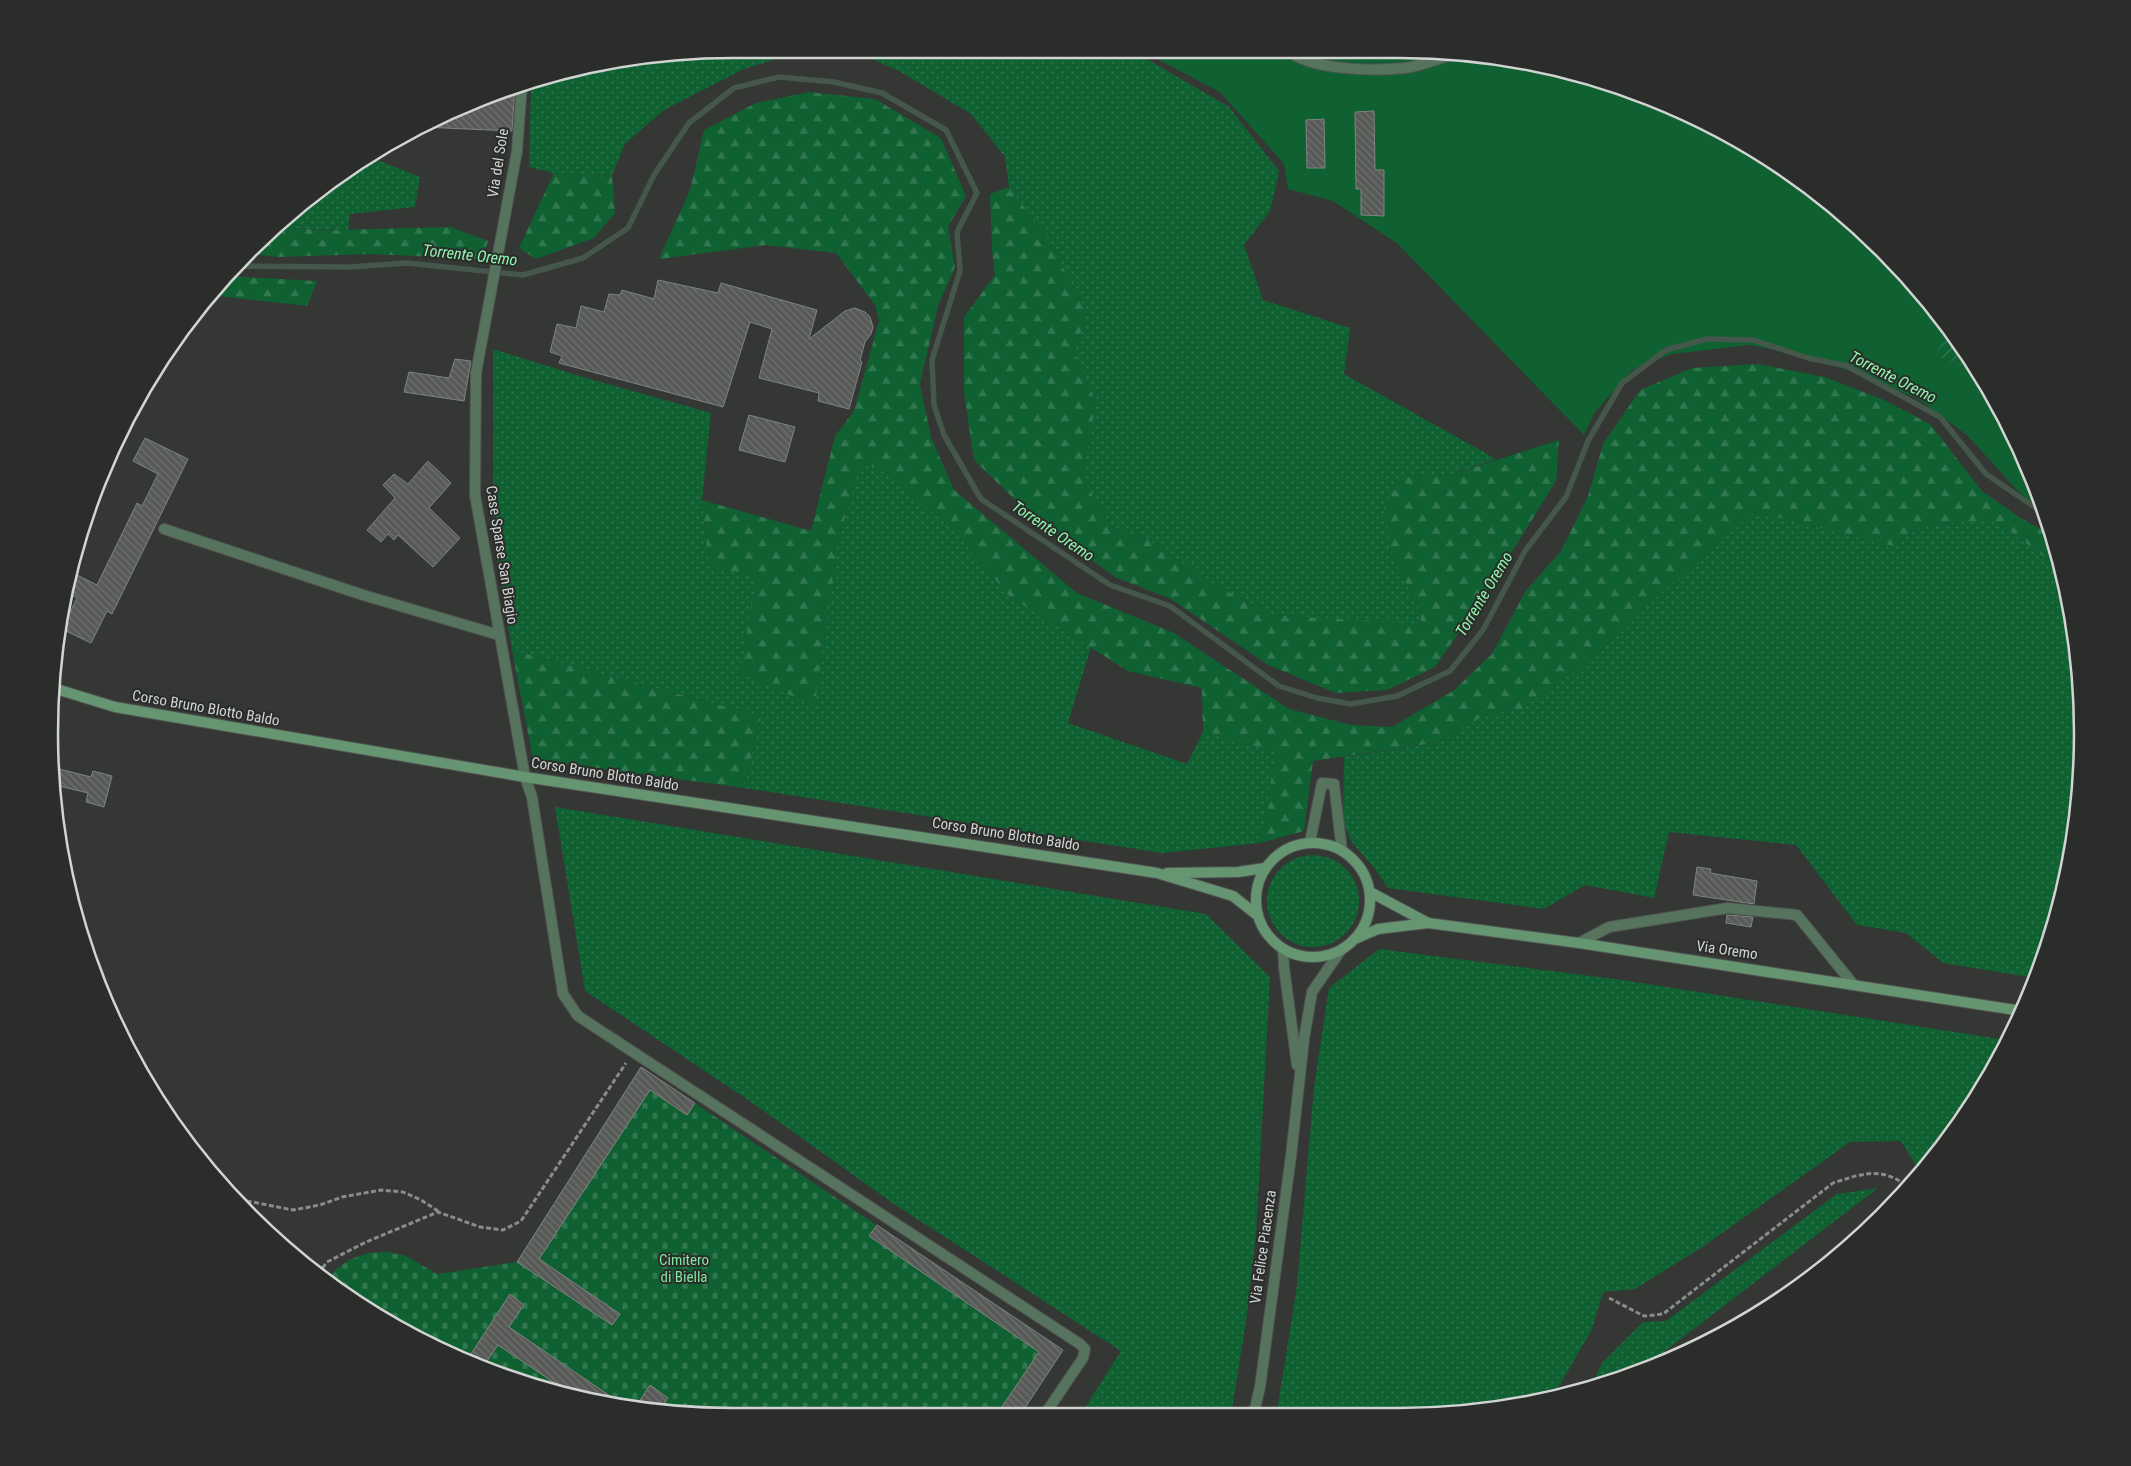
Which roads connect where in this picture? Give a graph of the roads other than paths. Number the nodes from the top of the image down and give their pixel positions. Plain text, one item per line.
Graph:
1 (1303, 58) edge
2 (1437, 59) edge
3 (521, 91) edge
4 (499, 247) joint
5 (164, 529) dead end
6 (499, 635) junction
7 (59, 690) edge
8 (525, 777) junction
9 (1310, 842) junction
10 (1342, 851) junction
11 (1265, 868) junction
12 (1157, 873) junction
13 (1370, 892) junction
14 (1257, 914) junction
15 (1428, 923) junction
16 (1355, 939) junction
17 (1579, 943) junction
18 (1283, 950) junction
19 (1341, 950) junction
20 (1853, 984) junction
21 (2014, 1010) edge
22 (1299, 1081) junction
23 (1049, 1408) edge
24 (1255, 1408) edge

1 - 2 street
3 - 4 street, Via del Sole
4 - 6 street, Case Sparse San Biagio
5 - 6 street
6 - 8 street, Case Sparse San Biagio
7 - 8 main road, Corso Bruno Blotto Baldo
8 - 12 main road, Corso Bruno Blotto Baldo
8 - 23 street, Case Sparse San Biagio
9 - 10 main road
9 - 10 street
9 - 11 main road
10 - 13 main road
11 - 12 main road, Corso Bruno Blotto Baldo
11 - 14 main road
12 - 14 main road, Corso Bruno Blotto Baldo
13 - 15 main road, Via Oremo
13 - 16 main road
14 - 18 main road
15 - 16 main road, Via Oremo
15 - 17 main road, Via Oremo
16 - 19 main road
17 - 20 main road, Via Oremo
17 - 20 street
18 - 19 main road
18 - 22 street, Via Felice Piacenza
19 - 22 street, Via Felice Piacenza
20 - 21 main road, Via Oremo
22 - 24 street, Via Felice Piacenza

